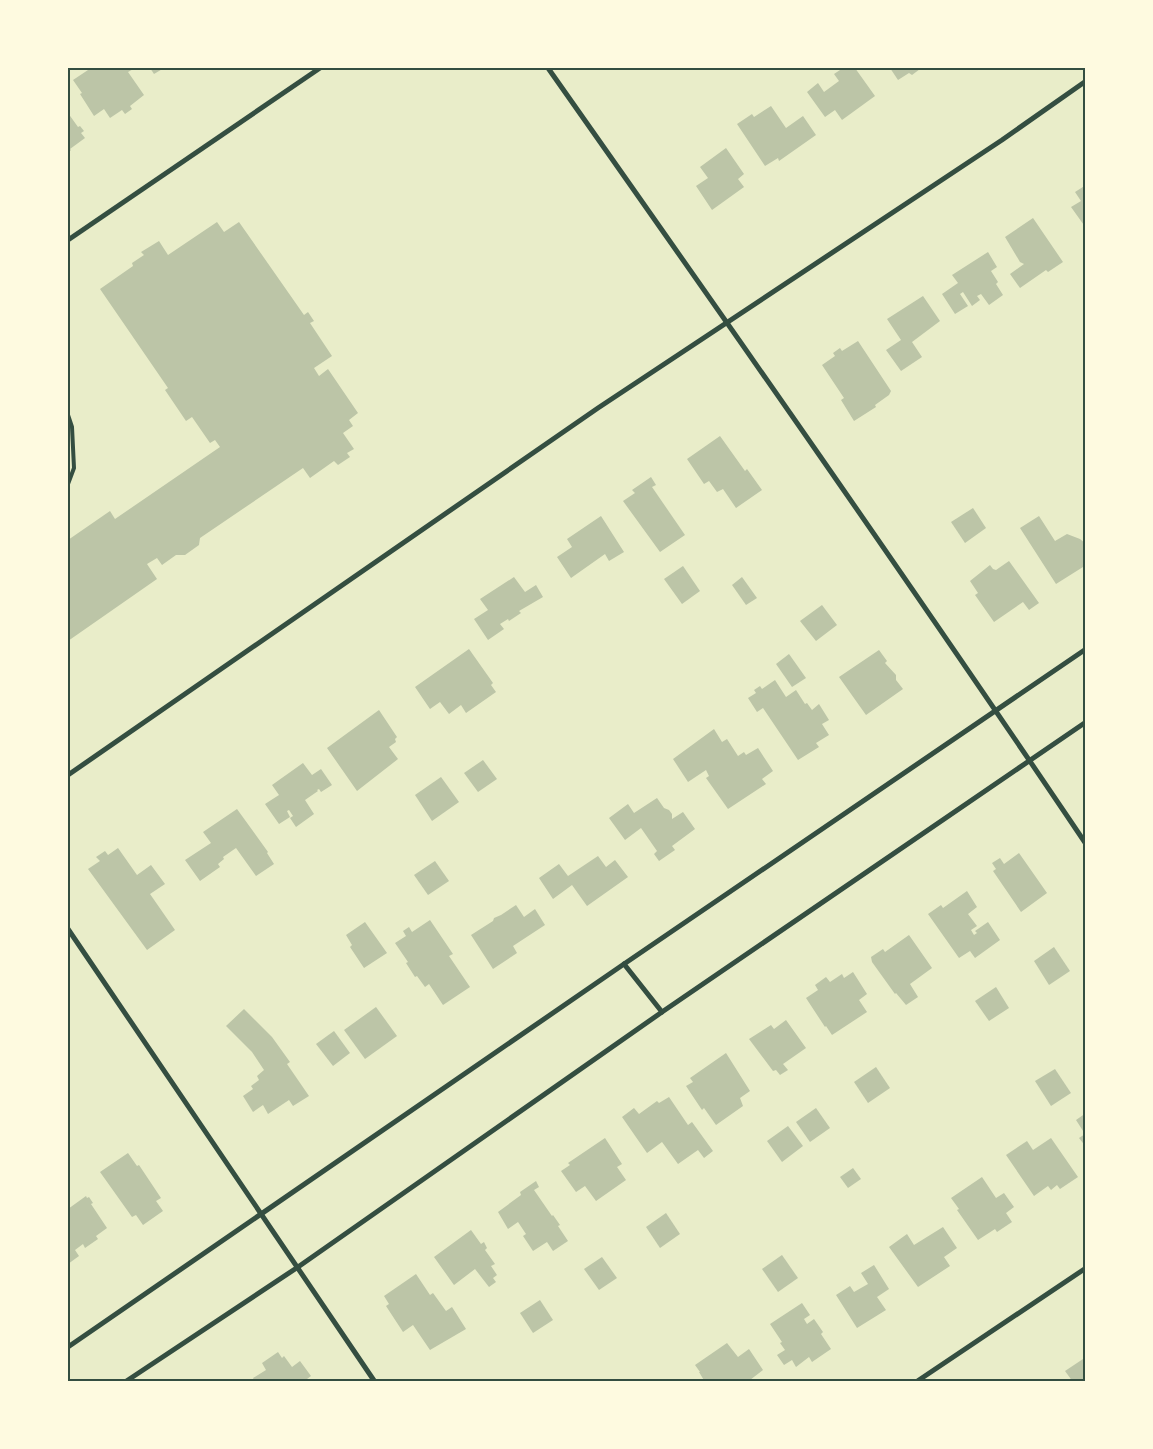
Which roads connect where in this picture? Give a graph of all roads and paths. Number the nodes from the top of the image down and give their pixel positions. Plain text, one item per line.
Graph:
1 (320, 68) edge
2 (548, 68) edge
3 (1086, 81) edge
4 (68, 240) edge
5 (727, 322) junction
6 (68, 415) edge
7 (68, 484) edge
8 (1086, 649) edge
9 (996, 710) junction
10 (1086, 722) edge
11 (1029, 760) junction
12 (68, 775) edge
13 (1086, 844) edge
14 (68, 929) edge
15 (624, 964) junction
16 (662, 1012) junction
17 (262, 1214) junction
18 (298, 1267) junction
19 (1086, 1268) edge
20 (68, 1347) edge
21 (125, 1382) edge
22 (375, 1382) edge
23 (916, 1382) edge

1 - 4 street
2 - 5 street
3 - 5 street
5 - 9 street
5 - 12 street
6 - 7 lane
8 - 9 street
9 - 11 street
9 - 15 street
10 - 11 street
11 - 13 street
11 - 16 street
14 - 17 street
15 - 16 street
15 - 17 street
16 - 18 street
17 - 18 street
17 - 20 street
18 - 21 street
18 - 22 street
19 - 23 street

